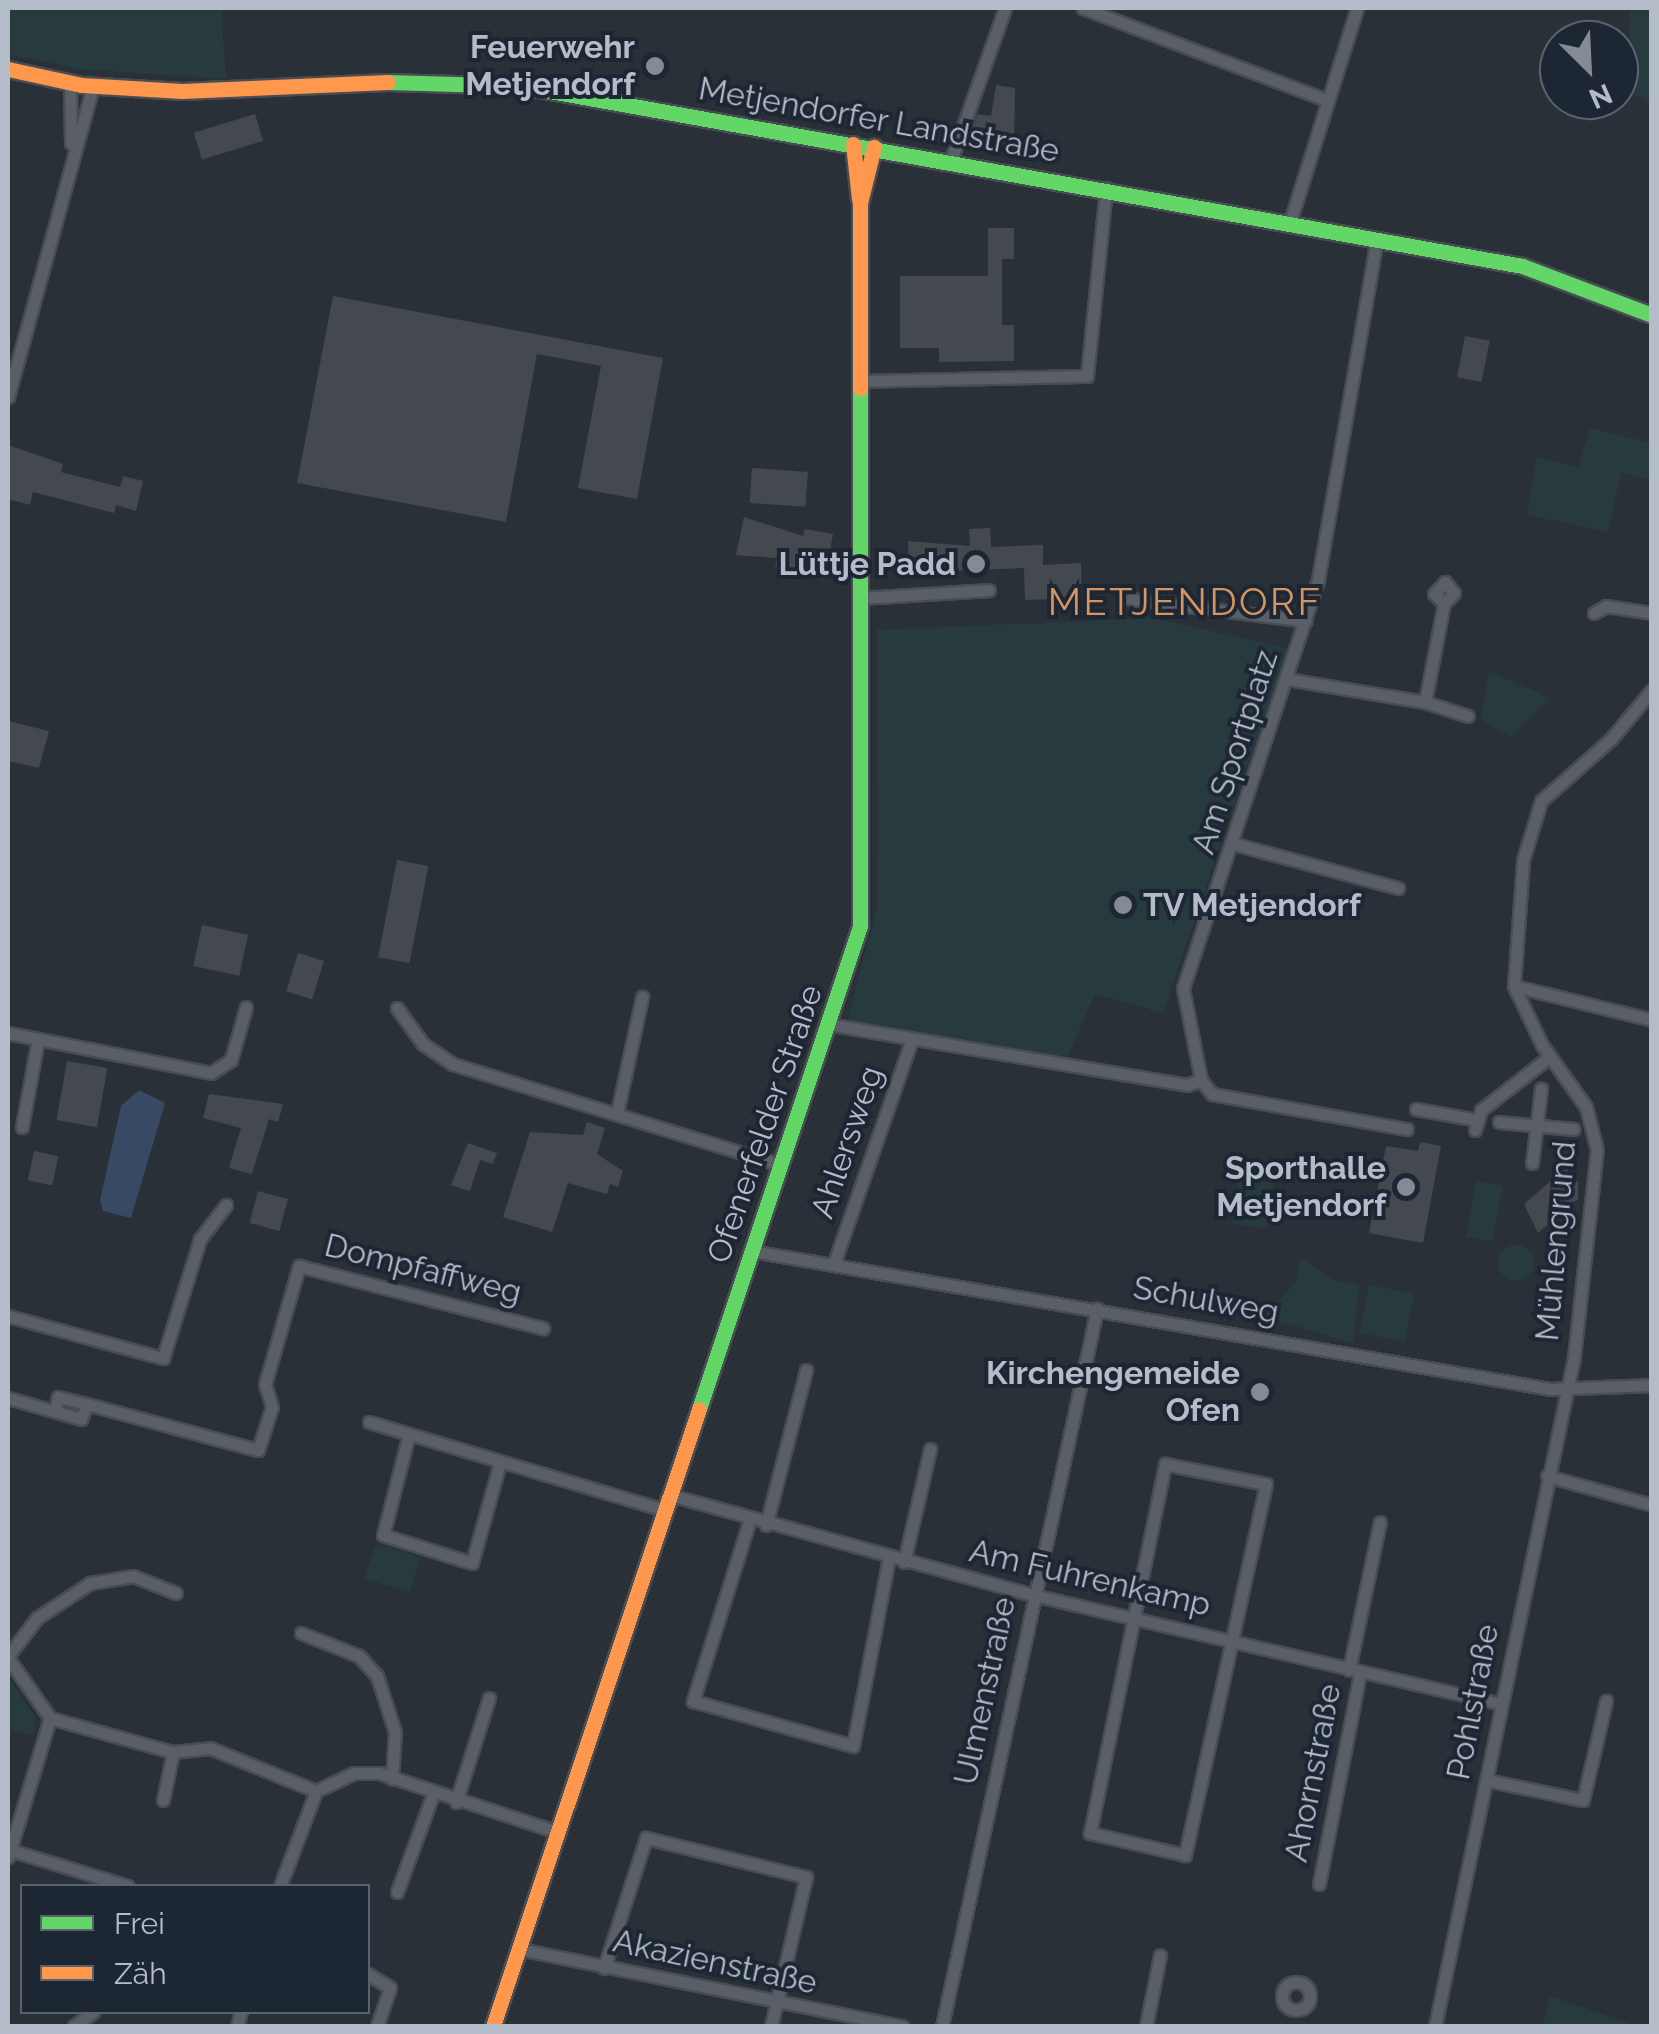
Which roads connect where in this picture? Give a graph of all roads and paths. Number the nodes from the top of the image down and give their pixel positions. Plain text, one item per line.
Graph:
1 (1005, 8) edge
2 (1083, 8) edge
3 (1357, 8) edge
4 (8, 70) edge
5 (81, 85) junction
6 (1324, 100) junction
7 (853, 144) junction
8 (874, 148) junction
9 (71, 152) junction
10 (951, 160) junction
11 (1106, 188) junction
12 (860, 203) junction
13 (1290, 222) junction
14 (1377, 238) junction
15 (1652, 315) edge
16 (860, 381) junction
17 (8, 397) edge
18 (988, 590) dead end
19 (862, 598) junction
20 (1130, 598) dead end
21 (1444, 602) dead end
22 (1594, 613) dead end
23 (1652, 613) edge
24 (1306, 621) junction
25 (1287, 679) junction
26 (1652, 690) edge
27 (1425, 702) junction
28 (1468, 716) dead end
29 (1236, 844) junction
30 (1398, 888) dead end
31 (1514, 986) junction
32 (642, 997) dead end
33 (246, 1007) dead end
34 (397, 1008) dead end
35 (1652, 1020) edge
36 (827, 1024) junction
37 (8, 1033) edge
38 (38, 1039) junction
39 (912, 1039) junction
40 (1550, 1057) junction
41 (1201, 1080) junction
42 (1541, 1089) dead end
43 (1416, 1108) dead end
44 (617, 1113) junction
45 (1499, 1122) dead end
46 (1536, 1126) junction
47 (22, 1128) dead end
48 (1408, 1129) dead end
49 (1574, 1130) dead end
50 (1532, 1163) dead end
51 (781, 1165) junction
52 (226, 1205) dead end
53 (752, 1250) junction
54 (834, 1263) junction
55 (1097, 1309) junction
56 (8, 1316) edge
57 (543, 1328) dead end
58 (806, 1370) dead end
59 (1652, 1385) edge
60 (1566, 1388) junction
61 (8, 1398) edge
62 (368, 1422) dead end
63 (409, 1434) junction
64 (930, 1449) dead end
65 (500, 1463) junction
66 (1547, 1476) junction
67 (667, 1502) junction
68 (1652, 1505) edge
69 (750, 1519) junction
70 (1380, 1522) dead end
71 (766, 1524) junction
72 (889, 1558) junction
73 (904, 1562) junction
74 (176, 1593) dead end
75 (1034, 1595) junction
76 (1134, 1620) junction
77 (301, 1633) dead end
78 (1231, 1639) junction
79 (8, 1657) edge
80 (1354, 1671) junction
81 (489, 1698) dead end
82 (1606, 1702) dead end
83 (1501, 1704) junction
84 (50, 1718) junction
85 (173, 1752) junction
86 (392, 1779) junction
87 (1486, 1780) junction
88 (316, 1791) junction
89 (433, 1794) junction
90 (163, 1800) dead end
91 (456, 1802) junction
92 (557, 1832) junction
93 (9, 1853) edge
94 (121, 1884) edge
95 (281, 1884) edge
96 (1318, 1884) dead end
97 (396, 1892) dead end
98 (519, 1949) junction
99 (1160, 1955) dead end
100 (604, 1968) junction
101 (370, 1975) edge
102 (776, 2004) junction
103 (1292, 2010) dead end
104 (377, 2026) edge
105 (493, 2026) edge
106 (772, 2026) edge
107 (902, 2026) edge
108 (942, 2026) edge
109 (1146, 2026) edge
110 (1288, 2026) edge
111 (1434, 2026) edge

1 - 10 street
2 - 6 street
3 - 6 street
4 - 5 street, Metjendorfer Landstraße
5 - 7 street, Metjendorfer Landstraße
5 - 9 street
5 - 9 street
6 - 13 street
7 - 8 street, Metjendorfer Landstraße
7 - 12 street, Ofenerfelder Straße
8 - 10 street, Metjendorfer Landstraße
8 - 12 street, Ofenerfelder Straße
9 - 17 street
10 - 11 street, Metjendorfer Landstraße
11 - 13 street, Metjendorfer Landstraße
11 - 16 street
12 - 16 street, Ofenerfelder Straße
13 - 14 street, Metjendorfer Landstraße
14 - 15 street, Metjendorfer Landstraße
14 - 24 street, Am Sportplatz
16 - 19 street, Ofenerfelder Straße
18 - 19 street
19 - 36 street, Ofenerfelder Straße
20 - 24 street
21 - 27 street
22 - 23 street
24 - 25 street, Am Sportplatz
25 - 27 street
25 - 29 street, Am Sportplatz
26 - 31 street
27 - 28 street
29 - 30 street
29 - 41 street, Am Sportplatz
31 - 35 street
31 - 40 street, Mühlengrund
32 - 44 street
33 - 38 street
34 - 44 street
36 - 39 street
36 - 51 street, Ofenerfelder Straße
37 - 38 street
38 - 47 street
39 - 41 street
39 - 54 street, Ahlersweg
40 - 43 street
40 - 60 street, Mühlengrund
41 - 48 street
42 - 46 street
44 - 51 street
45 - 46 street
46 - 49 street
46 - 50 street
51 - 53 street, Ofenerfelder Straße
52 - 56 street
53 - 54 street, Schulweg
53 - 67 street, Ofenerfelder Straße
54 - 55 street, Schulweg
55 - 60 street, Schulweg
55 - 75 street, Ulmenstraße
57 - 61 street, Dompfaffweg
58 - 71 street
59 - 60 street, Schulweg
60 - 66 street, Pohlstraße
62 - 63 street, Am Fuhrenkamp
63 - 65 street, Am Fuhrenkamp
63 - 65 street
64 - 73 street
65 - 67 street, Am Fuhrenkamp
66 - 68 street
66 - 83 street, Pohlstraße
67 - 69 street, Am Fuhrenkamp
67 - 92 street, Ofenerfelder Straße
69 - 71 street, Am Fuhrenkamp
69 - 72 street
70 - 80 street, Ahornstraße
71 - 72 street, Am Fuhrenkamp
72 - 73 street, Am Fuhrenkamp
73 - 75 street, Am Fuhrenkamp
74 - 79 street
75 - 76 street, Am Fuhrenkamp
75 - 108 street, Ulmenstraße
76 - 78 street, Am Fuhrenkamp
76 - 78 street
76 - 78 street
77 - 86 street
78 - 80 street, Am Fuhrenkamp
79 - 84 street
80 - 83 street, Am Fuhrenkamp
80 - 96 street, Ahornstraße
81 - 91 street
82 - 87 street
83 - 87 street, Pohlstraße
84 - 85 street
84 - 93 street
85 - 88 street
85 - 90 street
86 - 88 street
86 - 89 street
87 - 111 street, Pohlstraße
88 - 95 street
89 - 91 street
89 - 97 street
91 - 92 street
92 - 98 street, Ofenerfelder Straße
93 - 94 street
98 - 100 street, Akazienstraße
98 - 105 street, Ofenerfelder Straße
99 - 109 street
100 - 102 street, Akazienstraße
100 - 102 street
101 - 104 street
102 - 106 street
102 - 107 street, Akazienstraße
103 - 110 street

